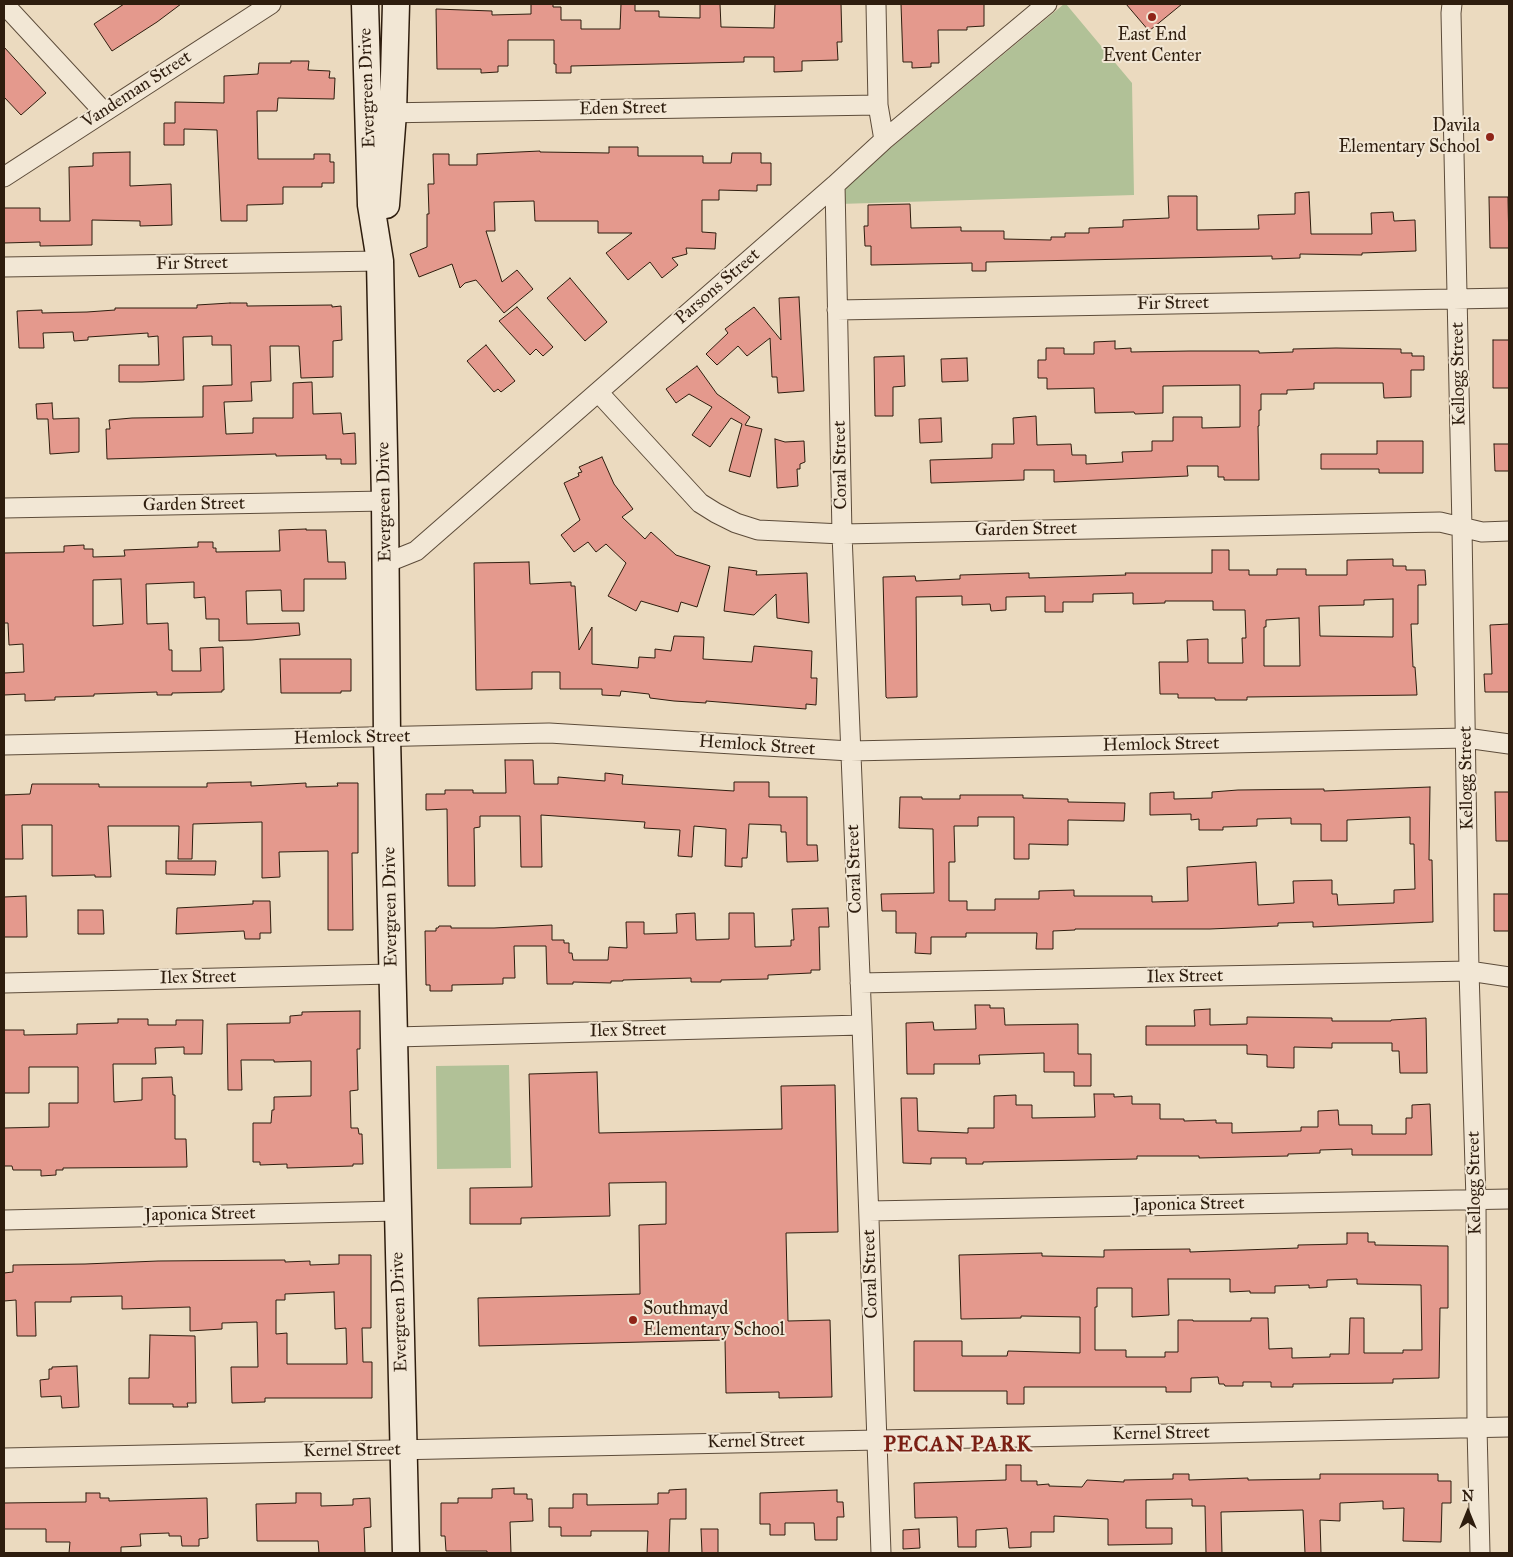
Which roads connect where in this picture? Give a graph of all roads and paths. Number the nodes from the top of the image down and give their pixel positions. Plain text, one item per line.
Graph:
1 (4, 4) edge
2 (366, 4) edge
3 (396, 4) edge
4 (876, 4) edge
5 (1047, 4) edge
6 (1452, 4) edge
7 (266, 5) edge
8 (878, 105) junction
9 (103, 111) junction
10 (381, 113) junction
11 (884, 140) junction
12 (4, 177) edge
13 (835, 185) junction
14 (380, 261) junction
15 (4, 267) edge
16 (1458, 298) junction
17 (1509, 298) edge
18 (837, 310) junction
19 (598, 392) junction
20 (385, 502) junction
21 (4, 508) edge
22 (1462, 528) junction
23 (1509, 531) edge
24 (842, 534) junction
25 (386, 563) junction
26 (387, 737) junction
27 (1466, 738) junction
28 (1509, 744) edge
29 (4, 745) edge
30 (850, 751) junction
31 (1469, 971) junction
32 (392, 974) junction
33 (1509, 978) edge
34 (4, 983) edge
35 (860, 983) junction
36 (862, 1025) junction
37 (394, 1037) junction
38 (1509, 1199) edge
39 (1476, 1200) junction
40 (397, 1211) junction
41 (869, 1211) junction
42 (4, 1220) edge
43 (1509, 1427) edge
44 (1477, 1428) junction
45 (877, 1440) junction
46 (404, 1450) junction
47 (4, 1458) edge
48 (406, 1553) edge
49 (881, 1553) edge
50 (1480, 1553) edge

1 - 9 street
2 - 10 street, Evergreen Drive
3 - 10 street, Evergreen Drive
4 - 8 street
5 - 11 street, Parsons Street
6 - 16 street, Kellogg Street
7 - 9 street, Vandeman Street
8 - 10 street, Eden Street
8 - 11 street
9 - 12 street, Vandeman Street
10 - 14 street, Evergreen Drive
11 - 13 street, Parsons Street
13 - 18 street, Coral Street
13 - 19 street, Parsons Street
14 - 15 street, Fir Street
14 - 20 street, Evergreen Drive
16 - 17 street, Fir Street
16 - 18 street, Fir Street
16 - 22 street, Kellogg Street
18 - 24 street, Coral Street
19 - 24 street, Garden Street
19 - 25 street, Parsons Street
20 - 21 street, Garden Street
20 - 25 street, Evergreen Drive
22 - 23 street, Garden Street
22 - 24 street, Garden Street
22 - 27 street, Kellogg Street
24 - 30 street, Coral Street
25 - 26 street, Evergreen Drive
26 - 29 street, Hemlock Street
26 - 30 street, Hemlock Street
26 - 32 street, Evergreen Drive
27 - 28 street, Hemlock Street
27 - 30 street, Hemlock Street
27 - 31 street, Kellogg Street
30 - 35 street, Coral Street
31 - 33 street, Ilex Street
31 - 35 street, Ilex Street
31 - 39 street, Kellogg Street
32 - 34 street, Ilex Street
32 - 37 street, Evergreen Drive
35 - 36 street, Coral Street
36 - 37 street, Ilex Street
36 - 41 street, Coral Street
37 - 40 street, Evergreen Drive
38 - 39 street, Japonica Street
39 - 41 street, Japonica Street
39 - 44 street, Kellogg Street
40 - 42 street, Japonica Street
40 - 46 street, Evergreen Drive
41 - 45 street, Coral Street
43 - 44 street, Kernel Street
44 - 45 street, Kernel Street
44 - 50 street, Kellogg Street
45 - 46 street, Kernel Street
45 - 49 street, Coral Street
46 - 47 street, Kernel Street
46 - 48 street, Evergreen Drive

